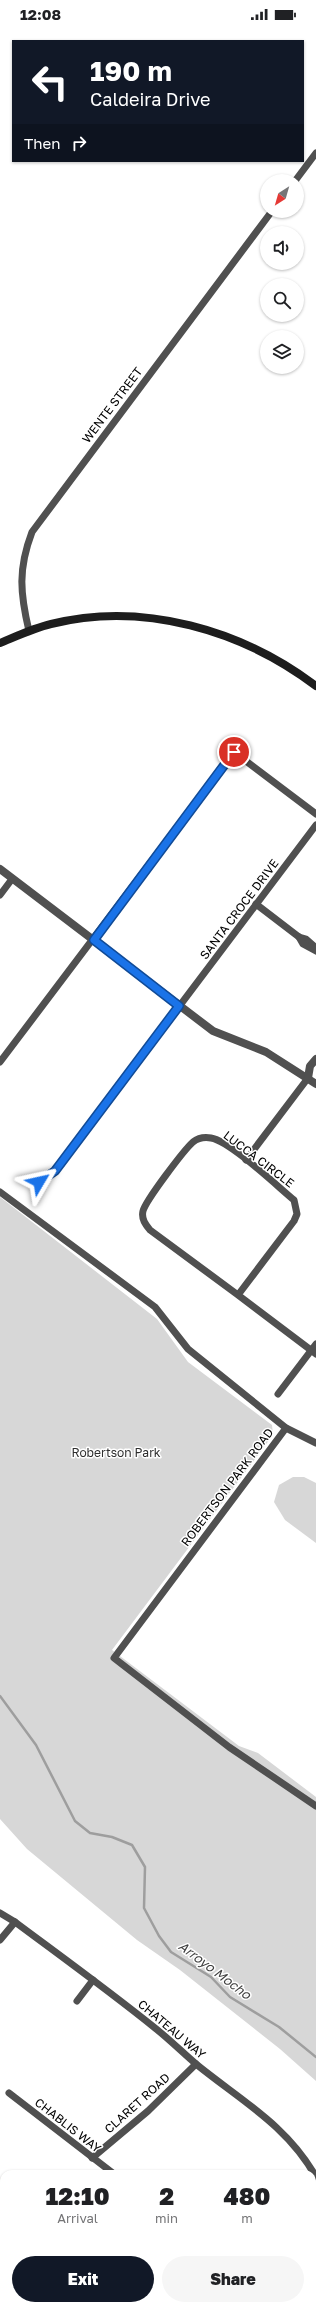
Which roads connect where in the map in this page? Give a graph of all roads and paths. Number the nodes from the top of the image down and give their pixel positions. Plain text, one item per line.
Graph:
1 (316, 153) edge
2 (300, 174) edge
3 (267, 218) edge
4 (29, 631) junction
5 (0, 643) edge
6 (316, 686) edge
7 (316, 814) edge
8 (316, 825) edge
9 (0, 869) edge
10 (12, 879) junction
11 (0, 895) edge
12 (256, 904) junction
13 (94, 940) junction
14 (316, 950) edge
15 (179, 1006) junction
16 (316, 1059) edge
17 (0, 1062) edge
18 (312, 1077) edge
19 (316, 1084) edge
20 (246, 1160) junction
21 (39, 1182) dead end
22 (0, 1192) edge
23 (238, 1295) junction
24 (316, 1344) edge
25 (314, 1352) edge
26 (278, 1394) dead end
27 (286, 1428) junction
28 (316, 1443) edge
29 (316, 1806) edge
30 (0, 1913) edge
31 (15, 1922) junction
32 (0, 1940) edge
33 (93, 1980) junction
34 (77, 2001) dead end
35 (196, 2064) junction
36 (9, 2093) dead end
37 (92, 2158) junction
38 (108, 2170) edge
39 (312, 2170) edge

1 - 2 street
3 - 4 street, WENTE STREET
4 - 5 main road
4 - 6 main road
7 - 13 street
8 - 12 street, SANTA CROCE DRIVE
9 - 10 street
10 - 11 street
10 - 13 street
12 - 14 street
12 - 15 street, SANTA CROCE DRIVE
13 - 15 street
13 - 17 street
15 - 18 street
15 - 21 street, SANTA CROCE DRIVE
16 - 18 street
18 - 19 street
18 - 20 street
20 - 23 street, LUCCA CIRCLE
20 - 23 street, LUCCA CIRCLE
22 - 27 street, ROBERTSON PARK ROAD
23 - 25 street, LUCCA CIRCLE
24 - 25 street
25 - 26 street
27 - 28 street
27 - 29 street, ROBERTSON PARK ROAD
30 - 31 street, CHATEAU WAY
31 - 32 street
31 - 33 street, CHATEAU WAY
33 - 34 street
33 - 35 street, CHATEAU WAY
35 - 37 street, CLARET ROAD
35 - 39 street, CHATEAU WAY
36 - 37 street, CHABLIS WAY
37 - 38 street, CHABLIS WAY

